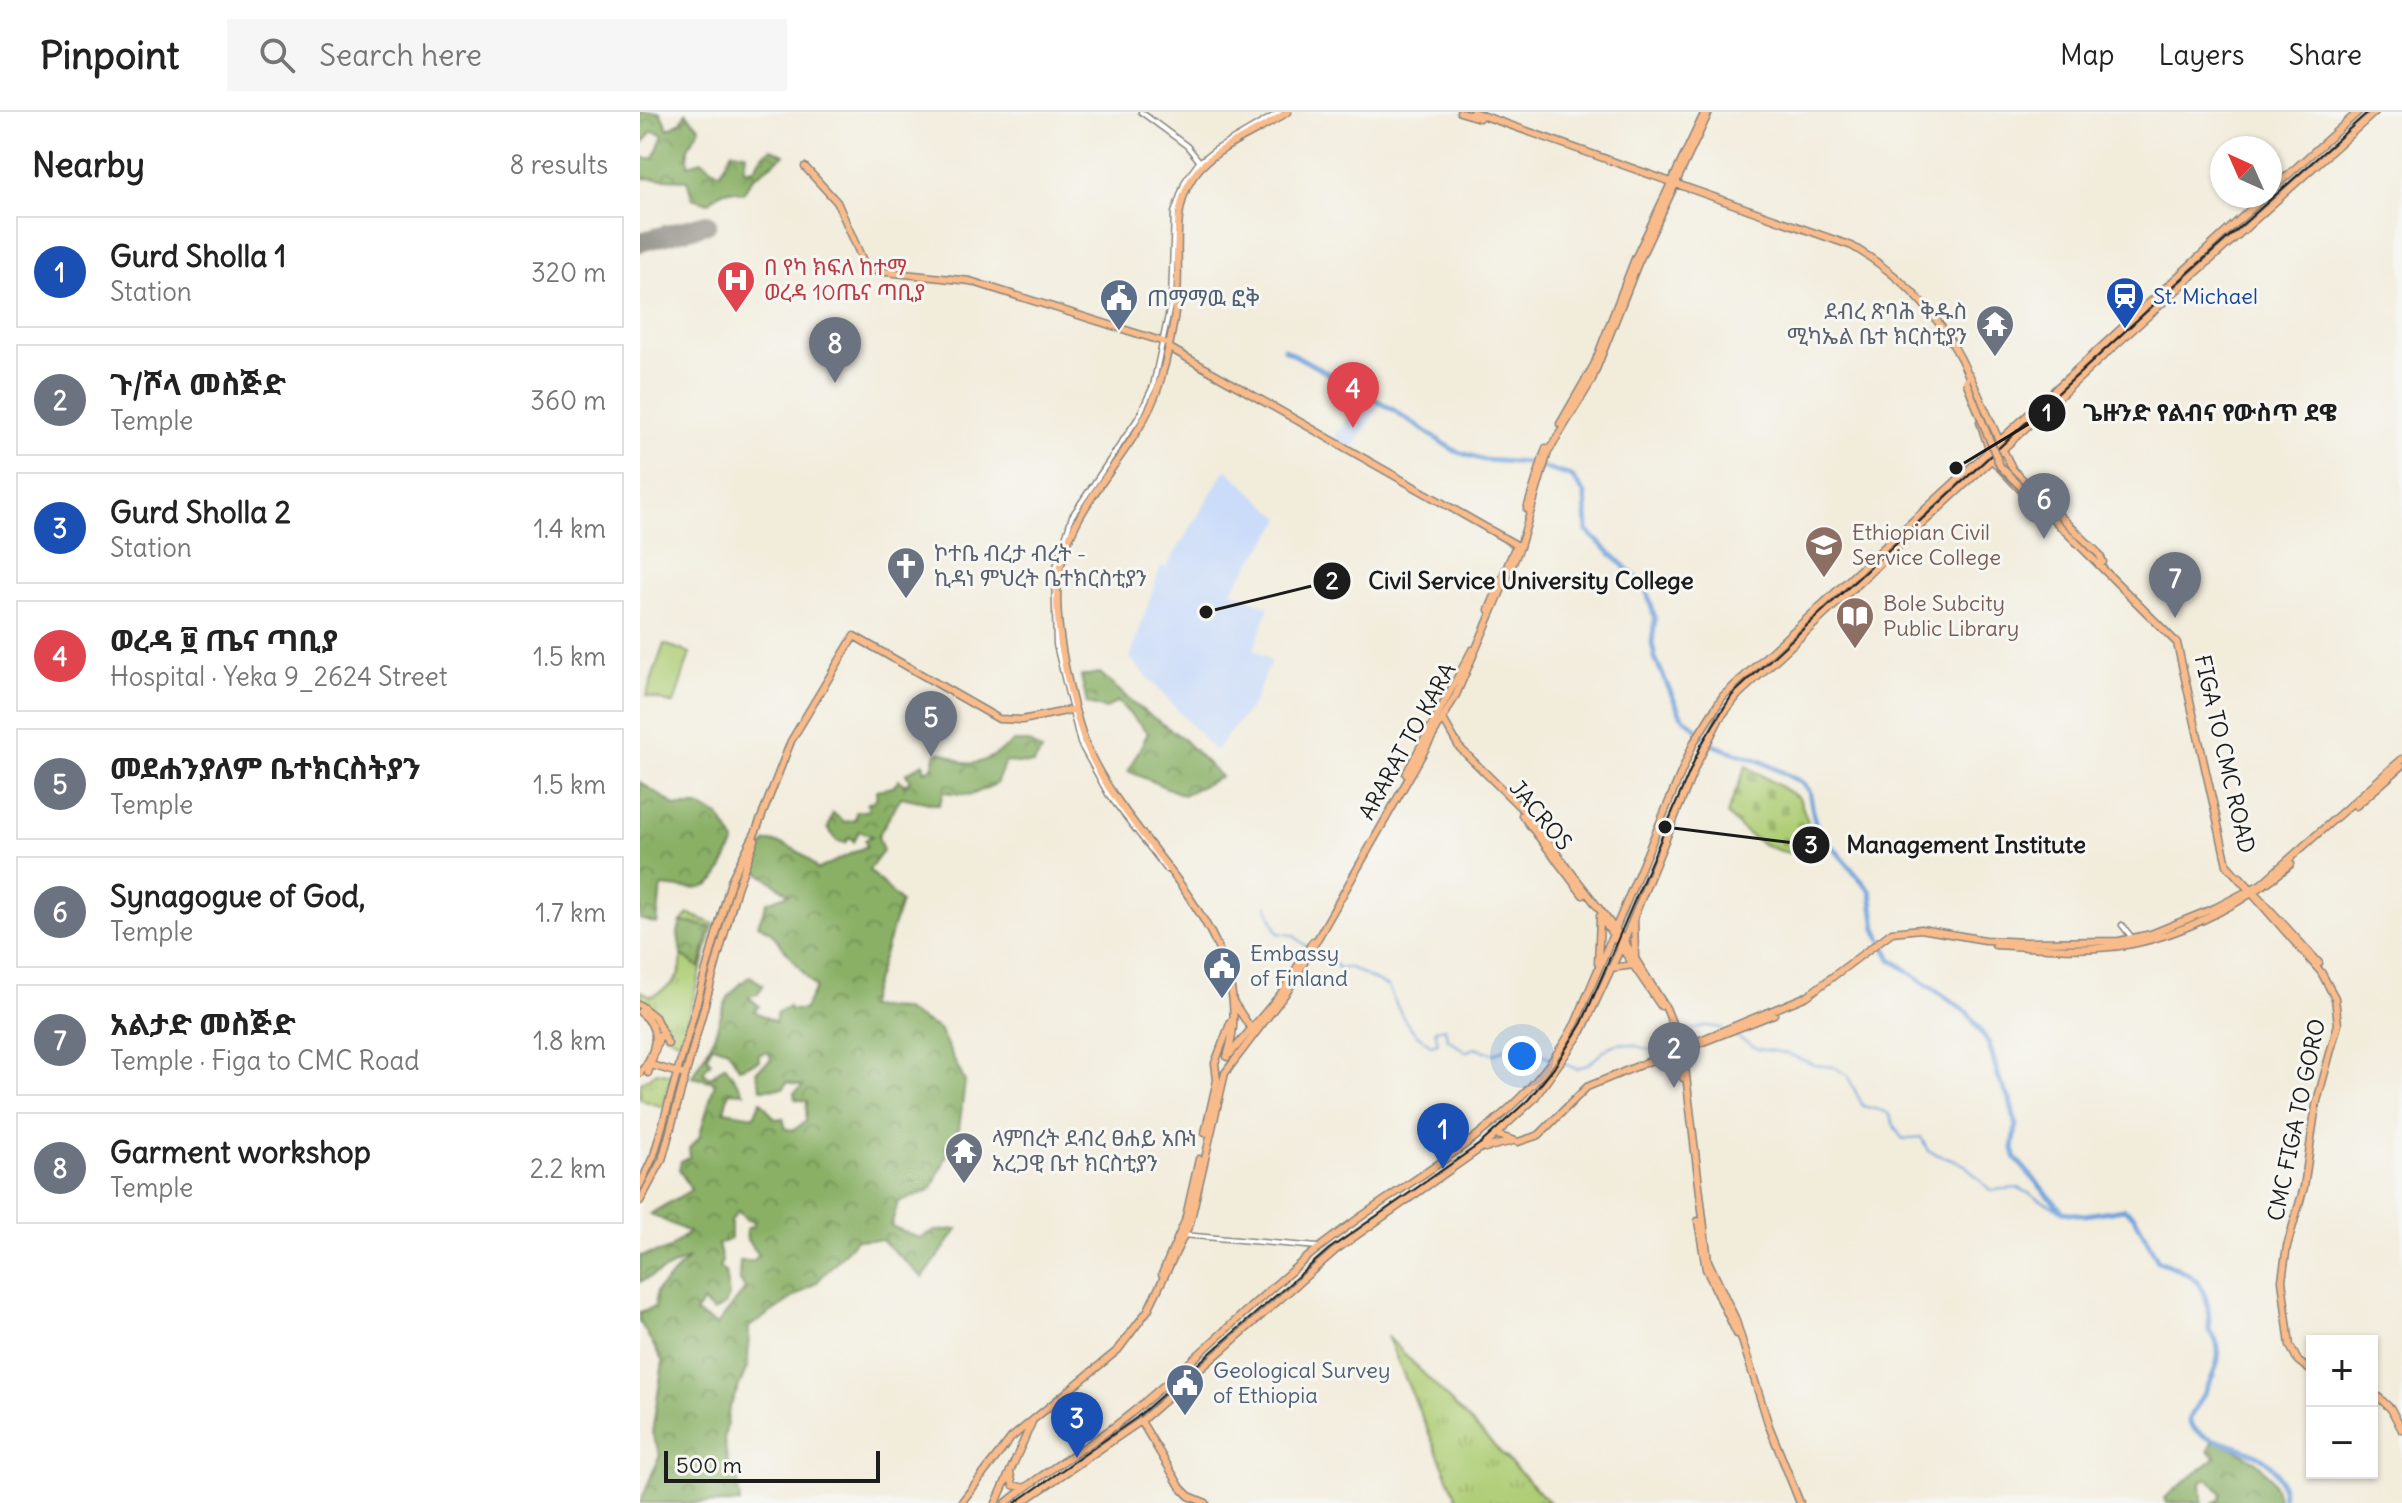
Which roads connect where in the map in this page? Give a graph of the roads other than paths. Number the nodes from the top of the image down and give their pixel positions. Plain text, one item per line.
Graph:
1 (1141, 112) edge
2 (1280, 112) edge
3 (1287, 112) edge
4 (1460, 112) edge
5 (1473, 112) edge
6 (1707, 112) edge
7 (2358, 112) edge
8 (2375, 112) edge
9 (1488, 119) junction
10 (1201, 163) junction
11 (805, 167) dead end
12 (2282, 180) edge
13 (1675, 184) junction
14 (2252, 208) edge
15 (1170, 350) junction
16 (2093, 352) junction
17 (2100, 359) junction
18 (1967, 377) junction
19 (1999, 440) junction
20 (1989, 449) junction
21 (2003, 449) junction
22 (1992, 460) junction
23 (1517, 548) junction
24 (2098, 560) junction
25 (1056, 583) junction
26 (2135, 598) junction
27 (1071, 710) junction
28 (1440, 720) junction
29 (2402, 759) edge
30 (2402, 766) edge
31 (1169, 871) junction
32 (2243, 886) junction
33 (2253, 893) junction
34 (2239, 898) junction
35 (1625, 907) junction
36 (1601, 914) junction
37 (1634, 915) junction
38 (2122, 925) dead end
39 (1613, 934) junction
40 (2133, 939) junction
41 (1622, 944) junction
42 (2026, 944) junction
43 (2300, 945) junction
44 (1311, 948) junction
45 (1634, 961) junction
46 (1611, 968) junction
47 (1597, 974) junction
48 (1232, 999) junction
49 (640, 1005) edge
50 (640, 1012) edge
51 (1252, 1030) junction
52 (661, 1042) junction
53 (1677, 1043) junction
54 (689, 1050) junction
55 (1227, 1058) junction
56 (653, 1065) junction
57 (1221, 1072) junction
58 (681, 1074) junction
59 (640, 1076) edge
60 (672, 1106) junction
61 (1508, 1126) junction
62 (1497, 1135) junction
63 (1515, 1141) junction
64 (1481, 1148) junction
65 (640, 1185) edge
66 (640, 1201) edge
67 (1183, 1235) junction
68 (1320, 1247) junction
69 (1193, 1361) junction
70 (2306, 1363) edge
71 (2306, 1365) edge
72 (1201, 1368) junction
73 (2378, 1394) edge
74 (2378, 1396) edge
75 (1034, 1417) junction
76 (1139, 1422) junction
77 (2402, 1423) edge
78 (2402, 1430) edge
79 (1010, 1473) junction
80 (1025, 1488) junction
81 (958, 1503) edge
82 (996, 1503) edge
83 (1006, 1503) edge
84 (1021, 1503) edge
85 (1195, 1503) edge
86 (1206, 1503) edge
87 (1799, 1503) edge

1 - 10 street
2 - 10 street
3 - 10 main road
4 - 9 main road
5 - 9 main road
6 - 13 main road, ARARAT TO KARA
7 - 12 main road
8 - 17 main road
9 - 13 main road
10 - 15 main road
11 - 15 main road
13 - 18 main road
13 - 23 main road, ARARAT TO KARA
14 - 16 main road
15 - 23 main road
15 - 25 main road
15 - 25 street
16 - 17 main road
16 - 19 main road
17 - 21 main road
18 - 19 main road
18 - 20 main road
18 - 24 main road, bridge
19 - 20 main road
20 - 35 main road
21 - 22 main road
21 - 24 main road
22 - 24 main road
22 - 37 main road
23 - 28 main road, ARARAT TO KARA
24 - 26 main road, FIGA TO CMC ROAD
25 - 27 street
25 - 31 main road
26 - 32 main road
26 - 33 main road, FIGA TO CMC ROAD
27 - 31 street
27 - 54 main road
28 - 36 main road, JACROS
28 - 44 main road, ARARAT TO KARA
29 - 33 main road
30 - 33 main road
31 - 48 main road
32 - 33 main road
32 - 34 main road
33 - 34 main road
33 - 42 main road
33 - 43 main road, CMC FIGA TO GORO
34 - 40 main road
35 - 36 main road
35 - 39 main road
36 - 39 main road, JACROS
36 - 47 main road
37 - 41 main road
37 - 45 main road
38 - 40 street
39 - 41 main road, JACROS
39 - 47 main road
40 - 42 main road
41 - 45 main road, JACROS
41 - 46 main road
42 - 53 main road
43 - 70 main road
43 - 71 main road, CMC FIGA TO GORO
44 - 51 main road, ARARAT TO KARA
44 - 55 main road, ARARAT TO KARA
45 - 46 main road
45 - 53 main road, JACROS
46 - 61 main road
47 - 68 main road
48 - 51 main road
48 - 55 main road
49 - 52 main road
50 - 52 main road
51 - 55 main road, ARARAT TO KARA
52 - 54 main road
52 - 56 main road
53 - 63 main road
53 - 87 main road, JACROS
54 - 58 main road
55 - 57 main road
55 - 57 main road
56 - 58 main road
56 - 59 main road
56 - 59 main road
57 - 67 main road
58 - 60 main road
60 - 65 main road
60 - 66 main road
61 - 62 main road
61 - 63 main road
62 - 63 main road
62 - 64 main road
63 - 64 main road
64 - 72 main road
67 - 68 street
67 - 75 main road
68 - 69 main road
69 - 72 main road
69 - 80 main road
72 - 76 main road
73 - 77 main road
74 - 78 main road
75 - 79 main road
75 - 81 main road
76 - 84 main road
76 - 85 main road
76 - 86 main road
79 - 80 main road
79 - 82 main road
80 - 83 main road

